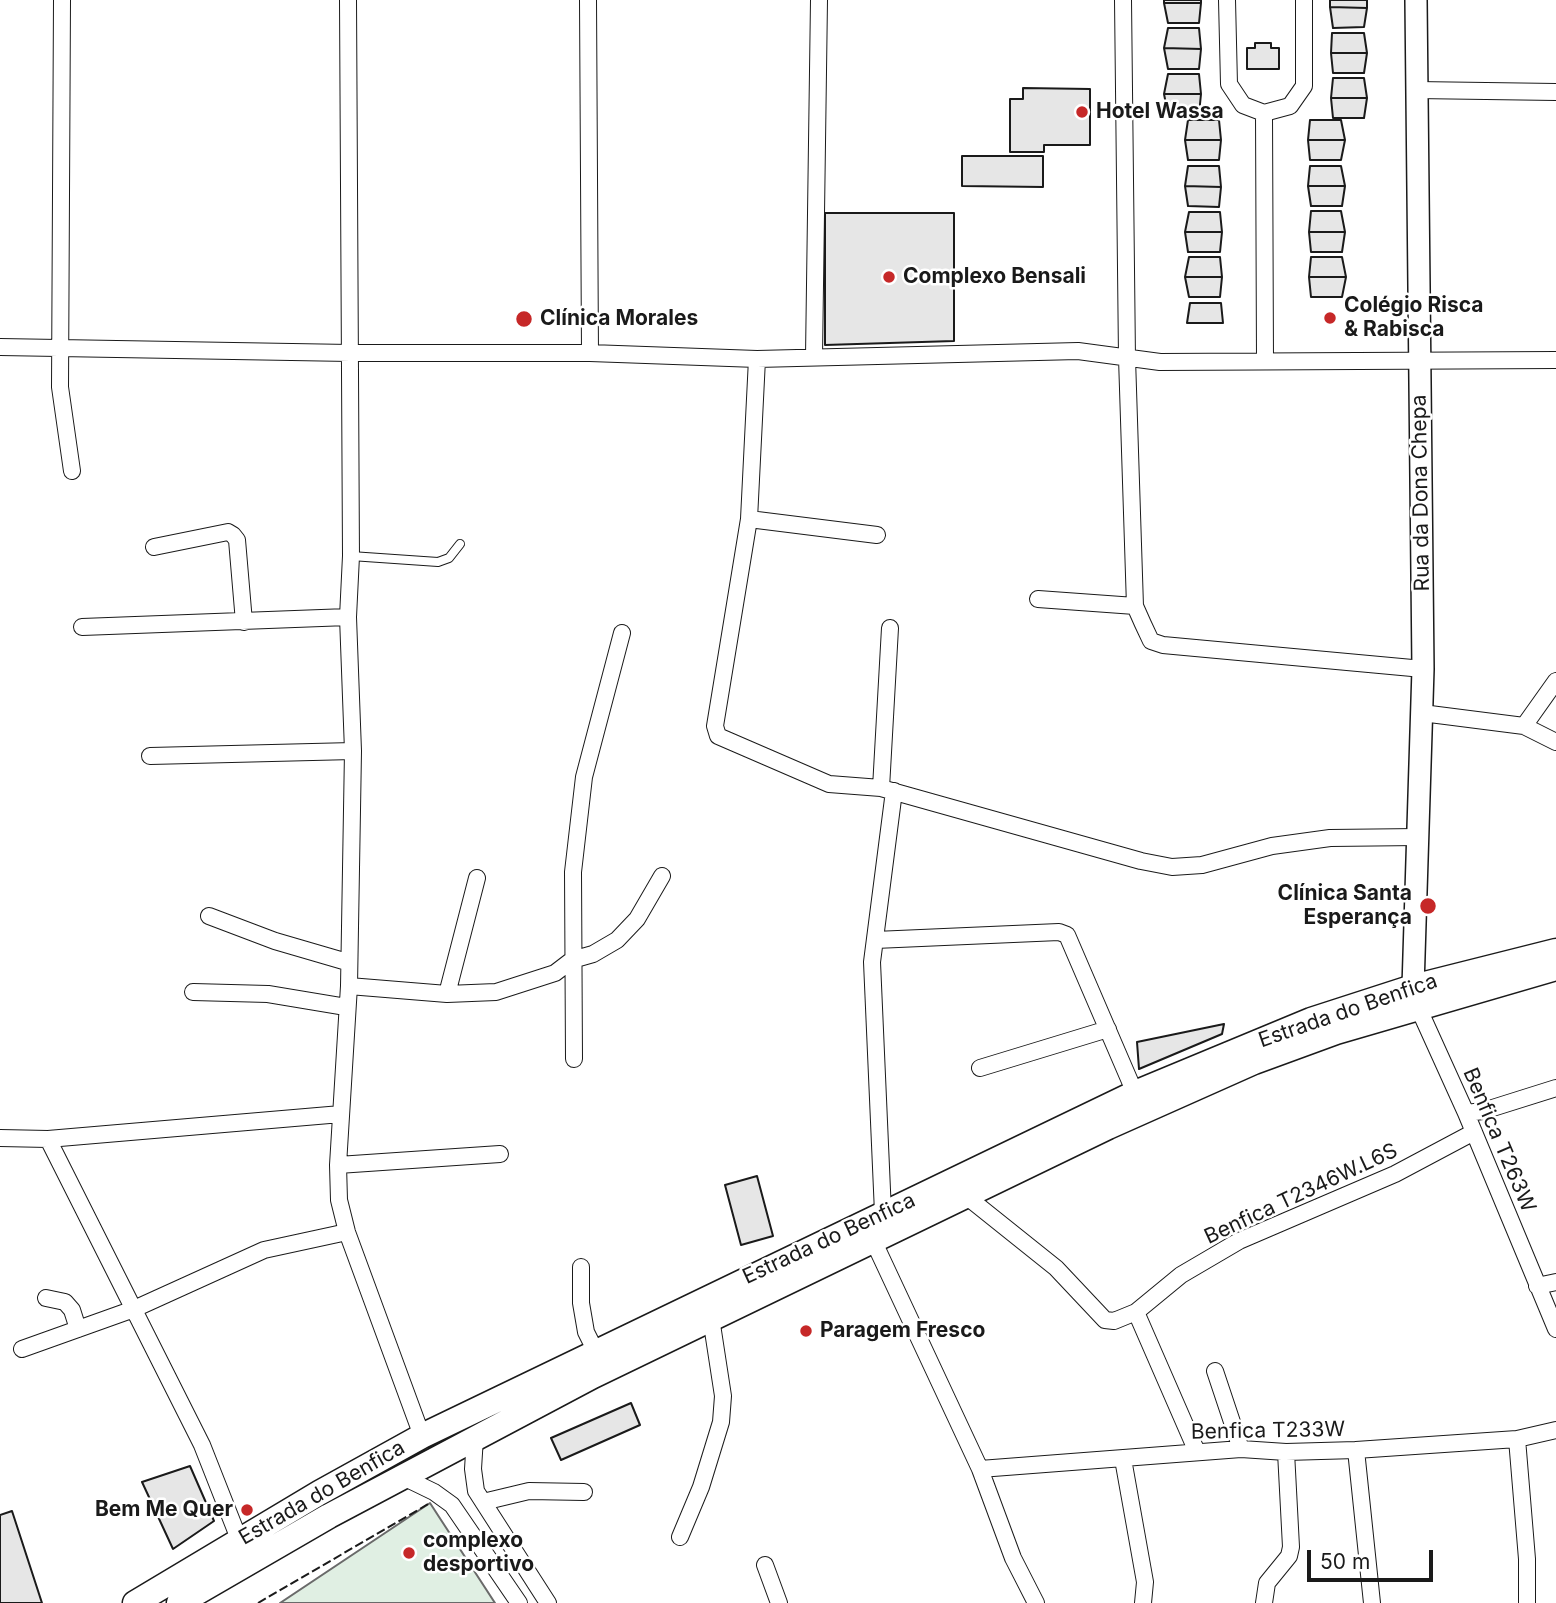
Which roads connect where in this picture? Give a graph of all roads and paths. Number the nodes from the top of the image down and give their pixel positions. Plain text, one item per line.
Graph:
1 (62, 0) edge
2 (348, 0) edge
3 (588, 0) edge
4 (819, 0) edge
5 (1124, 0) edge
6 (1227, 0) edge
7 (1304, 0) edge
8 (1416, 0) edge
9 (1416, 90) junction
10 (1556, 92) edge
11 (1264, 113) junction
12 (0, 347) edge
13 (60, 348) junction
14 (590, 353) junction
15 (350, 354) junction
16 (814, 356) junction
17 (1127, 358) junction
18 (757, 359) junction
19 (1419, 360) junction
20 (1556, 360) edge
21 (1265, 361) junction
22 (72, 471) dead end
23 (748, 519) junction
24 (877, 535) dead end
25 (460, 544) dead end
26 (154, 547) dead end
27 (351, 556) junction
28 (1038, 599) dead end
29 (1135, 606) junction
30 (348, 617) junction
31 (244, 622) junction
32 (82, 627) dead end
33 (890, 628) dead end
34 (622, 633) dead end
35 (1423, 669) junction
36 (1556, 681) edge
37 (1422, 713) junction
38 (1524, 726) junction
39 (1556, 742) edge
40 (353, 751) junction
41 (150, 757) dead end
42 (887, 790) junction
43 (1418, 837) junction
44 (662, 876) dead end
45 (477, 878) dead end
46 (209, 916) dead end
47 (875, 940) junction
48 (1556, 951) edge
49 (572, 960) junction
50 (347, 962) junction
51 (1556, 968) edge
52 (349, 986) junction
53 (193, 992) dead end
54 (447, 994) junction
55 (1415, 997) junction
56 (346, 1007) junction
57 (1108, 1029) junction
58 (574, 1059) dead end
59 (980, 1068) dead end
60 (1556, 1088) edge
61 (1135, 1093) junction
62 (1466, 1112) junction
63 (341, 1114) junction
64 (1474, 1132) junction
65 (0, 1138) edge
66 (48, 1139) junction
67 (500, 1154) dead end
68 (338, 1165) junction
69 (966, 1196) junction
70 (883, 1213) junction
71 (347, 1232) junction
72 (873, 1240) junction
73 (581, 1267) dead end
74 (1556, 1282) edge
75 (1537, 1286) junction
76 (46, 1298) dead end
77 (134, 1309) junction
78 (1136, 1312) junction
79 (711, 1318) junction
80 (78, 1329) junction
81 (1556, 1329) edge
82 (22, 1349) dead end
83 (596, 1350) junction
84 (1215, 1371) dead end
85 (1556, 1430) edge
86 (422, 1436) junction
87 (475, 1437) junction
88 (1517, 1438) junction
89 (1241, 1449) junction
90 (1356, 1450) junction
91 (1197, 1452) junction
92 (1286, 1452) junction
93 (1123, 1459) junction
94 (981, 1469) junction
95 (401, 1476) junction
96 (584, 1492) dead end
97 (483, 1502) junction
98 (680, 1537) dead end
99 (239, 1539) junction
100 (765, 1565) dead end
101 (135, 1603) edge
102 (178, 1603) edge
103 (519, 1603) edge
104 (548, 1603) edge
105 (779, 1603) edge
106 (1036, 1603) edge
107 (1143, 1603) edge
108 (1264, 1603) edge
109 (1372, 1603) edge
110 (1527, 1603) edge

1 - 13 street
2 - 15 street
3 - 14 street
4 - 16 street
5 - 17 street
6 - 11 street
7 - 11 street
8 - 9 main road, Rua da Dona Chepa
9 - 10 street
9 - 19 main road, Rua da Dona Chepa
11 - 21 street
12 - 13 street
13 - 15 street
13 - 22 street
14 - 15 street
14 - 18 street
15 - 27 street
16 - 17 street
16 - 18 street
17 - 21 street
17 - 29 street
18 - 23 street
19 - 20 street
19 - 21 street
19 - 35 main road, Rua da Dona Chepa
23 - 24 street
23 - 42 street
25 - 27 lane
26 - 31 street
27 - 30 street
28 - 29 street
29 - 35 street
30 - 31 street
30 - 40 street
31 - 32 street
33 - 42 street
34 - 49 street
35 - 37 main road, Rua da Dona Chepa
36 - 38 street
37 - 38 street
37 - 43 main road, Rua da Dona Chepa
38 - 39 street
40 - 41 street
40 - 50 street
42 - 43 street
42 - 47 street
43 - 55 main road, Rua da Dona Chepa
44 - 49 street
45 - 54 street
46 - 50 street
47 - 57 street
47 - 70 street
48 - 55 highway, Estrada do Benfica
49 - 54 street
49 - 58 street
50 - 52 street
51 - 55 highway, Estrada do Benfica
52 - 54 street
52 - 56 street
53 - 56 street
55 - 61 highway, Estrada do Benfica
55 - 62 street, Benfica T263W
55 - 69 highway, Estrada do Benfica
56 - 63 street
57 - 59 street
57 - 61 street
60 - 62 street
61 - 70 highway, Estrada do Benfica
62 - 64 street, Benfica T263W
63 - 66 street
63 - 68 street
64 - 75 street, Benfica T263W
64 - 78 street, Benfica T2346W.L6S
65 - 66 street
66 - 77 street
67 - 68 street
68 - 71 street
69 - 72 highway, Estrada do Benfica
69 - 78 street, Benfica T2346W.L6S
70 - 83 highway, Estrada do Benfica
71 - 77 street
71 - 86 street
72 - 79 highway, Estrada do Benfica
72 - 94 street
73 - 83 street
74 - 75 street
75 - 81 street, Benfica T263W
76 - 80 street
77 - 80 street
77 - 99 street
78 - 91 street
79 - 87 highway, Estrada do Benfica
79 - 98 street
80 - 82 street
83 - 86 highway, Estrada do Benfica
84 - 89 street
85 - 88 street, Benfica T233W
86 - 99 highway, Estrada do Benfica
87 - 95 highway, Estrada do Benfica
87 - 97 street
88 - 90 street, Benfica T233W
88 - 110 street
89 - 91 street, Benfica T233W
89 - 92 street, Benfica T233W
90 - 92 street, Benfica T233W
90 - 109 street
91 - 93 street, Benfica T233W
92 - 108 street
93 - 94 street, Benfica T233W
93 - 107 street
94 - 106 street
95 - 102 highway, Estrada do Benfica
95 - 103 street
96 - 97 street
97 - 104 street
99 - 101 highway, Estrada do Benfica
100 - 105 street

